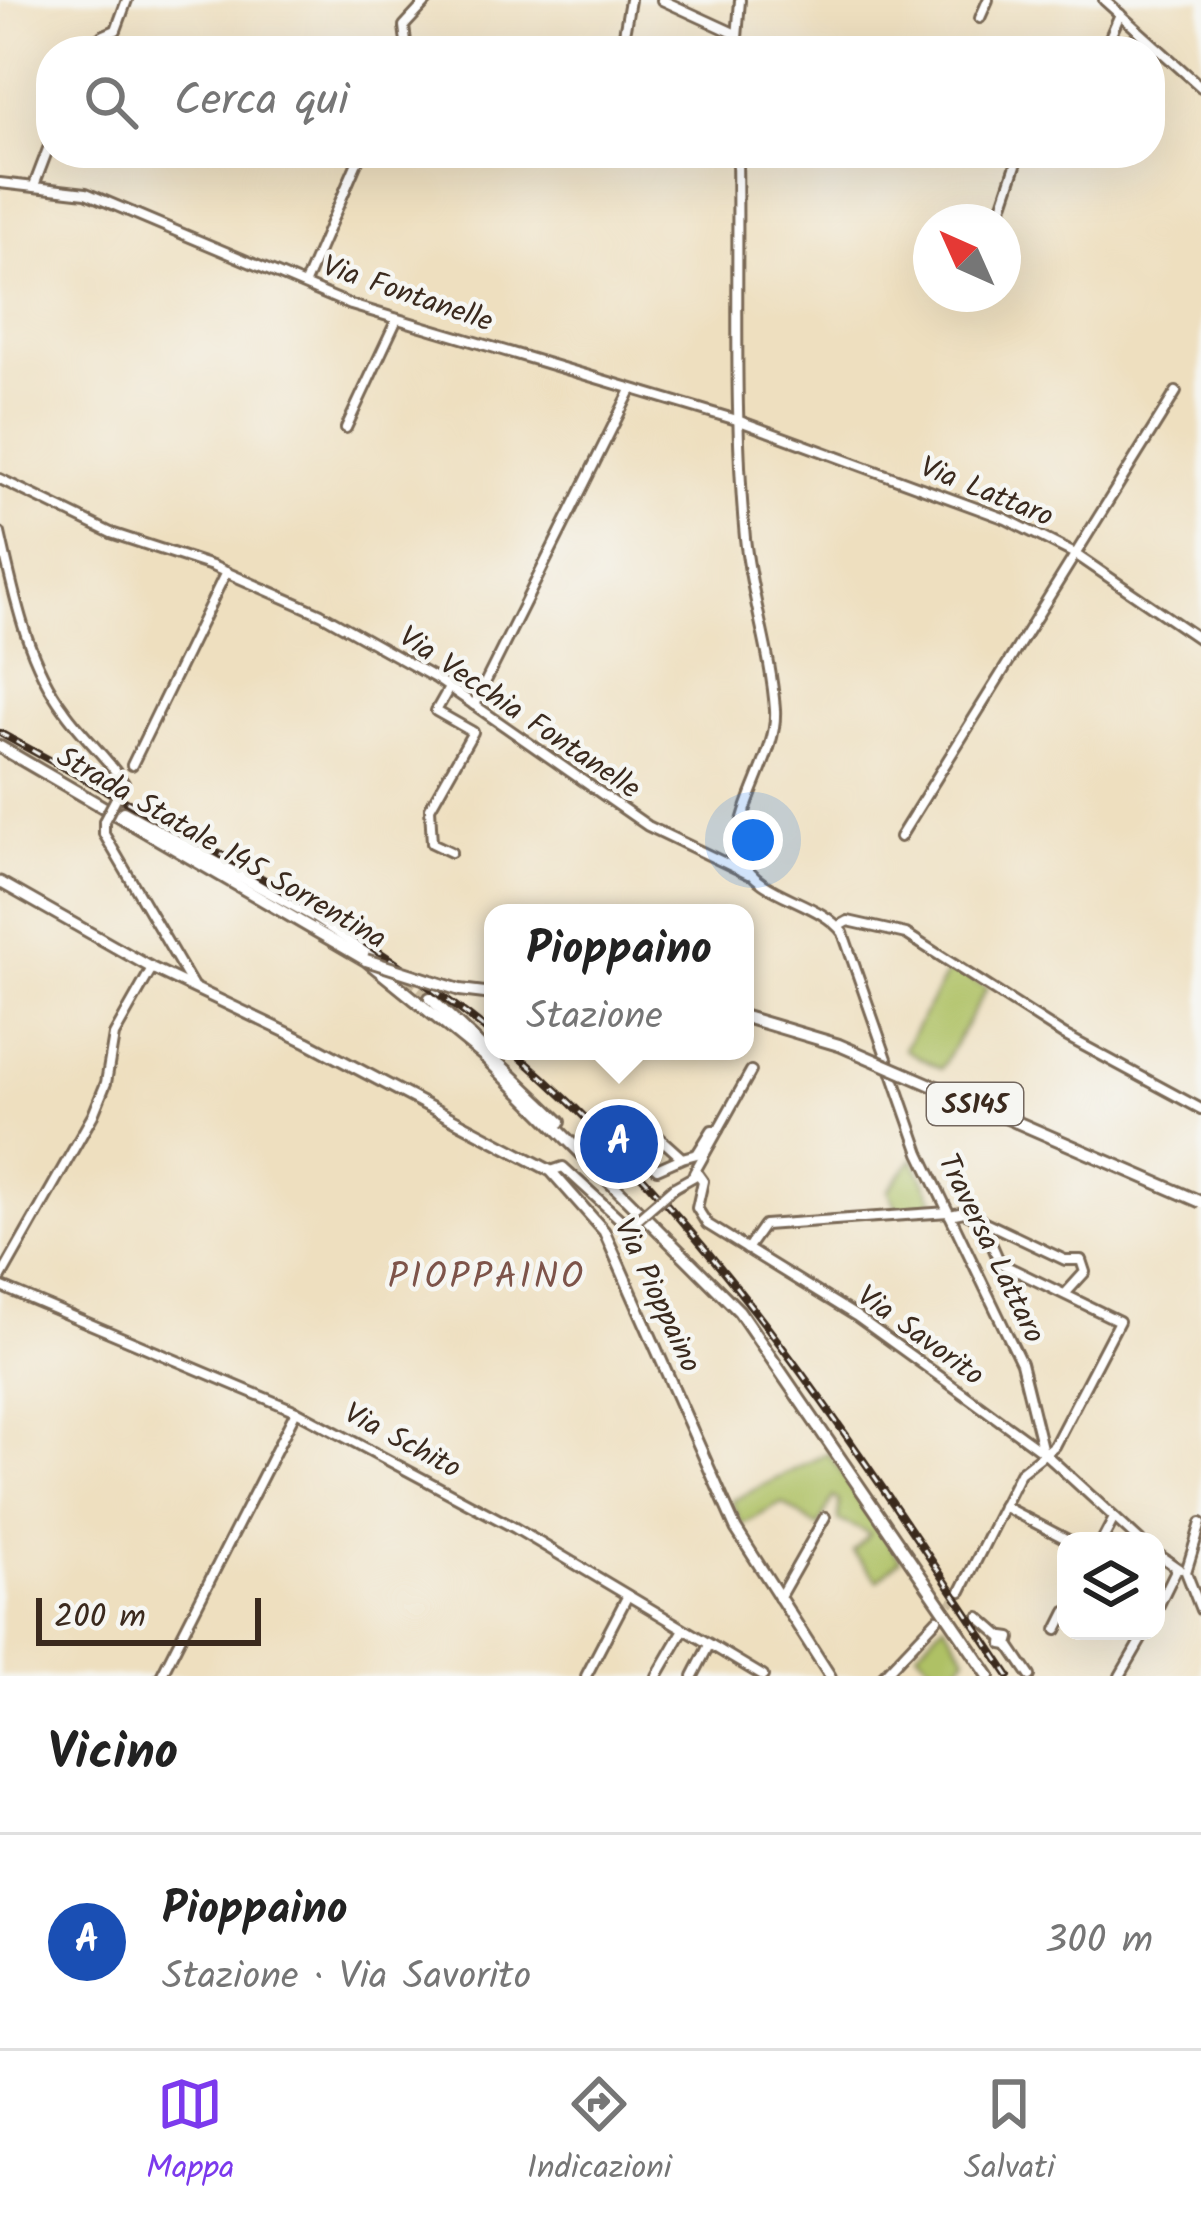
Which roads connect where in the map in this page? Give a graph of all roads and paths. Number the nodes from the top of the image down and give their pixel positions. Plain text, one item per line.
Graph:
1 (127, 0) edge
2 (428, 0) edge
3 (630, 0) edge
4 (662, 0) edge
5 (740, 0) edge
6 (988, 0) edge
7 (1104, 0) edge
8 (1120, 14) junction
9 (980, 18) dead end
10 (736, 34) joint
11 (102, 36) edge
12 (405, 36) edge
13 (624, 36) edge
14 (1111, 36) edge
15 (1144, 36) edge
16 (1165, 55) edge
17 (1201, 87) edge
18 (40, 168) edge
19 (355, 168) edge
20 (737, 168) edge
21 (1016, 168) edge
22 (0, 183) edge
23 (34, 183) junction
24 (1004, 204) edge
25 (305, 283) junction
26 (397, 319) junction
27 (630, 392) junction
28 (1176, 392) dead end
29 (737, 420) junction
30 (346, 428) dead end
31 (0, 479) edge
32 (0, 533) edge
33 (1075, 554) junction
34 (226, 572) junction
35 (1201, 640) edge
36 (448, 688) junction
37 (474, 705) junction
38 (0, 747) edge
39 (132, 765) dead end
40 (87, 796) junction
41 (900, 837) dead end
42 (451, 853) dead end
43 (749, 874) junction
44 (0, 883) edge
45 (839, 926) junction
46 (371, 958) junction
47 (152, 968) junction
48 (194, 987) junction
49 (484, 993) edge
50 (430, 998) tunnel mouth
51 (754, 1020) edge
52 (484, 1047) edge
53 (484, 1058) edge
54 (486, 1060) edge
55 (498, 1060) edge
56 (751, 1071) dead end
57 (1201, 1109) edge
58 (718, 1130) junction
59 (588, 1158) junction
60 (682, 1159) junction
61 (551, 1171) junction
62 (694, 1173) junction
63 (1201, 1202) edge
64 (949, 1213) junction
65 (981, 1220) junction
66 (747, 1249) junction
67 (0, 1283) edge
68 (1065, 1294) junction
69 (296, 1411) junction
70 (1042, 1452) junction
71 (1003, 1506) junction
72 (825, 1517) dead end
73 (1113, 1520) junction
74 (1201, 1523) edge
75 (1107, 1532) edge
76 (1128, 1532) edge
77 (1057, 1534) edge
78 (1165, 1557) edge
79 (1184, 1568) junction
80 (1201, 1569) edge
81 (961, 1592) tunnel mouth
82 (627, 1597) junction
83 (1165, 1597) edge
84 (778, 1599) junction
85 (1201, 1610) edge
86 (979, 1617) dead end
87 (937, 1618) tunnel mouth
88 (683, 1631) junction
89 (1141, 1640) edge
90 (709, 1646) junction
91 (160, 1676) edge
92 (586, 1676) edge
93 (657, 1676) edge
94 (693, 1676) edge
95 (763, 1676) edge
96 (830, 1676) edge
97 (883, 1676) edge
98 (989, 1676) edge
99 (1030, 1676) edge
100 (1120, 1676) edge

1 - 11 street
2 - 12 street
3 - 13 street
4 - 10 street
5 - 10 street
6 - 9 street
7 - 8 street
8 - 14 street
8 - 15 street
16 - 17 street
18 - 23 street
19 - 25 street
20 - 29 street
21 - 24 street
22 - 23 street, Via Fontanelle
23 - 25 street, Via Fontanelle
25 - 26 street, Via Fontanelle
26 - 27 street, Via Fontanelle
26 - 30 street
27 - 29 street, Via Fontanelle
27 - 37 street
28 - 33 street
29 - 33 street, Via Lattaro
29 - 43 street
31 - 34 street, Via Vecchia Fontanelle
32 - 48 street, bridge
33 - 35 street, Via Lattaro
33 - 41 street
34 - 36 street, Via Vecchia Fontanelle
34 - 39 street
36 - 37 street, Via Vecchia Fontanelle
36 - 42 street
37 - 43 street, Via Vecchia Fontanelle
38 - 40 highway, Strada Statale 145 Sorrentina
40 - 46 highway, Strada Statale 145 Sorrentina
40 - 46 highway
43 - 45 street
44 - 47 main road, Via Pioppaino
45 - 57 street
45 - 64 street, Traversa Lattaro
46 - 49 highway, Strada Statale 145 Sorrentina, bridge
46 - 53 highway
47 - 48 main road, Via Pioppaino
47 - 67 street
48 - 61 main road, Via Pioppaino
50 - 52 highway
51 - 63 highway, SS145, bridge
54 - 59 highway
55 - 59 highway
56 - 58 street
58 - 60 street
58 - 62 street
59 - 98 highway
60 - 60 street
61 - 62 street, bridge
61 - 84 main road, Via Pioppaino
62 - 66 street, Via Savorito
64 - 65 street
64 - 66 street
64 - 70 street, Traversa Lattaro
65 - 68 street
65 - 68 street
66 - 70 street, Via Savorito
67 - 69 street, Via Schito
68 - 70 street
69 - 82 street, Via Schito
69 - 91 street
70 - 71 street
70 - 73 street, Via Savorito
71 - 77 street
71 - 81 street
72 - 84 street
73 - 75 street
73 - 76 street, Via Savorito
74 - 79 street
78 - 79 street
79 - 80 street
79 - 83 street
79 - 85 street
82 - 88 street, Via Schito
82 - 92 street
84 - 96 main road, Via Pioppaino
86 - 99 street
87 - 97 street
88 - 90 street, Via Schito
88 - 93 street
89 - 100 street
90 - 94 street
90 - 95 street, Via Schito

